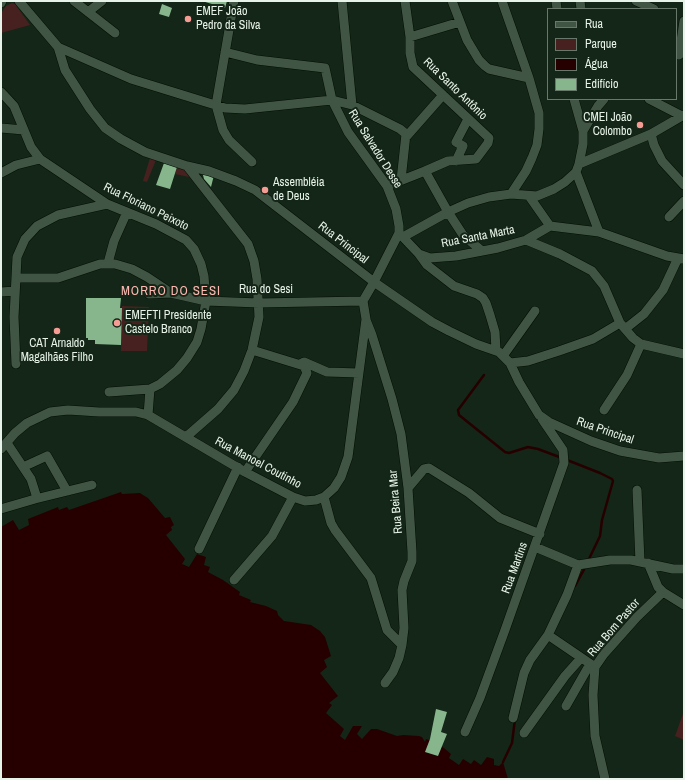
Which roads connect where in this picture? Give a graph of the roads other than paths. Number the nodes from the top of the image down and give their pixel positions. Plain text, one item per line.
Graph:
1 (19, 1) edge
2 (74, 1) edge
3 (102, 1) edge
4 (234, 1) edge
5 (342, 1) edge
6 (405, 1) edge
7 (452, 1) edge
8 (502, 1) edge
9 (636, 1) edge
10 (652, 8) edge
11 (88, 12) junction
12 (460, 22) junction
13 (684, 22) edge
14 (115, 33) dead end
15 (410, 37) junction
16 (58, 47) junction
17 (225, 52) junction
18 (680, 55) edge
19 (529, 78) junction
20 (1, 92) edge
21 (443, 96) junction
22 (332, 100) junction
23 (574, 100) edge
24 (603, 100) edge
25 (651, 100) edge
26 (216, 105) junction
27 (352, 105) junction
28 (683, 116) edge
29 (468, 119) junction
30 (1, 128) edge
31 (24, 130) junction
32 (583, 131) junction
33 (651, 134) junction
34 (406, 137) junction
35 (40, 159) junction
36 (452, 161) junction
37 (252, 162) dead end
38 (187, 166) junction
39 (578, 168) junction
40 (425, 171) junction
41 (1, 173) edge
42 (401, 180) junction
43 (387, 186) junction
44 (684, 186) edge
45 (511, 194) junction
46 (529, 196) junction
47 (684, 202) edge
48 (107, 204) junction
49 (127, 212) junction
50 (448, 212) junction
51 (669, 217) dead end
52 (550, 226) junction
53 (600, 232) junction
54 (401, 235) junction
55 (526, 240) junction
56 (482, 251) junction
57 (419, 254) junction
58 (681, 259) edge
59 (108, 263) junction
60 (16, 278) junction
61 (374, 282) junction
62 (1, 292) edge
63 (15, 292) junction
64 (171, 293) junction
65 (149, 294) dead end
66 (206, 301) junction
67 (363, 301) junction
68 (259, 302) junction
69 (535, 311) dead end
70 (366, 319) junction
71 (622, 326) junction
72 (641, 344) junction
73 (252, 350) junction
74 (500, 353) junction
75 (684, 354) edge
76 (510, 363) junction
77 (16, 364) dead end
78 (299, 365) junction
79 (359, 373) junction
80 (150, 389) junction
81 (109, 392) dead end
82 (604, 410) dead end
83 (148, 415) junction
84 (539, 415) junction
85 (186, 437) junction
86 (4, 446) edge
87 (684, 456) edge
88 (23, 467) junction
89 (241, 469) junction
90 (92, 485) dead end
91 (408, 488) junction
92 (637, 490) dead end
93 (67, 491) junction
94 (294, 497) junction
95 (324, 497) junction
96 (37, 498) junction
97 (1, 509) edge
98 (540, 534) junction
99 (535, 547) junction
100 (199, 549) dead end
101 (644, 563) junction
102 (578, 565) junction
103 (684, 569) edge
104 (234, 580) dead end
105 (663, 592) junction
106 (684, 604) edge
107 (548, 635) junction
108 (402, 645) junction
109 (581, 658) junction
110 (592, 666) junction
111 (385, 683) dead end
112 (566, 706) dead end
113 (513, 718) dead end
114 (465, 732) dead end
115 (524, 733) dead end
116 (605, 779) edge

1 - 16 street, Rua Principal
2 - 11 street
3 - 11 street
4 - 17 street
5 - 27 street, Rua Salvador Desse
6 - 15 street, Rua Santo Antônio
7 - 12 street
8 - 19 street
9 - 10 street
11 - 14 street
12 - 15 street
12 - 19 street
13 - 18 street
15 - 21 street, Rua Santo Antônio
16 - 26 street
16 - 38 street, Rua Principal
17 - 22 street
17 - 26 street
19 - 45 street
20 - 31 street, Rua Floriano Peixoto
21 - 29 street, Rua Santo Antônio
21 - 34 street
22 - 26 street
22 - 27 street, Rua Salvador Desse
22 - 43 street, Rua Salvador Desse
23 - 32 street
24 - 32 street
25 - 28 street
26 - 37 street
27 - 34 street
28 - 33 street
29 - 36 street
29 - 36 street, Rua Santo Antônio
30 - 31 street
31 - 35 street, Rua Floriano Peixoto
32 - 39 street
33 - 39 street
33 - 44 street
34 - 42 street
35 - 41 street
35 - 48 street, Rua Floriano Peixoto
36 - 40 street, Rua Santo Antônio
38 - 61 street, Rua Principal
38 - 68 street
39 - 46 street
39 - 53 street
40 - 42 street
40 - 50 street
42 - 43 street
43 - 54 street, Rua Salvador Desse
45 - 46 street
45 - 50 street
46 - 52 street
47 - 51 street
48 - 49 street, Rua Floriano Peixoto
48 - 60 street
49 - 59 street
49 - 66 street, Rua Floriano Peixoto
50 - 54 street
50 - 56 street
52 - 53 street
52 - 55 street, Rua Santa Marta
53 - 58 street
54 - 57 street
54 - 61 street
55 - 56 street, Rua Santa Marta
55 - 71 street
56 - 57 street, Rua Santa Marta
57 - 74 street
58 - 71 street
59 - 60 street, Rua do Sesi
59 - 64 street, Rua do Sesi
60 - 63 street
61 - 67 street
61 - 74 street, Rua Principal
62 - 63 street
63 - 77 street
64 - 65 street, Rua do Sesi
64 - 66 street, Rua do Sesi
66 - 68 street, Rua do Sesi
66 - 80 street, Rua Floriano Peixoto
67 - 68 street, Rua do Sesi
67 - 70 street
68 - 73 street
69 - 74 street
70 - 79 street
70 - 91 street, Rua Beira Mar
71 - 72 street
71 - 76 street
72 - 75 street
72 - 82 street
73 - 78 street
73 - 85 street
74 - 76 street, Rua Principal
76 - 84 street, Rua Principal
78 - 79 street
78 - 89 street
79 - 95 street
80 - 81 street, Rua Floriano Peixoto
80 - 83 street
83 - 85 street, Rua Manoel Coutinho
83 - 86 street, Rua Manoel Coutinho
84 - 87 street, Rua Principal
84 - 98 street, Rua Martins
85 - 89 street, Rua Manoel Coutinho
86 - 88 street
88 - 93 street
88 - 96 street
89 - 94 street, Rua Manoel Coutinho
89 - 100 street
90 - 93 street
91 - 98 street
91 - 108 street, Rua Beira Mar
92 - 101 street
93 - 96 street
94 - 95 street, Rua Manoel Coutinho
94 - 104 street
95 - 108 street
96 - 97 street
98 - 99 street, Rua Martins
99 - 102 street
99 - 114 street, Rua Martins
101 - 102 street
101 - 103 street
101 - 105 street
102 - 107 street
105 - 106 street
105 - 110 street, Rua Bom Pastor
107 - 109 street
107 - 113 street
108 - 111 street, Rua Beira Mar
109 - 110 street
109 - 115 street
110 - 112 street
110 - 116 street, Rua Bom Pastor

